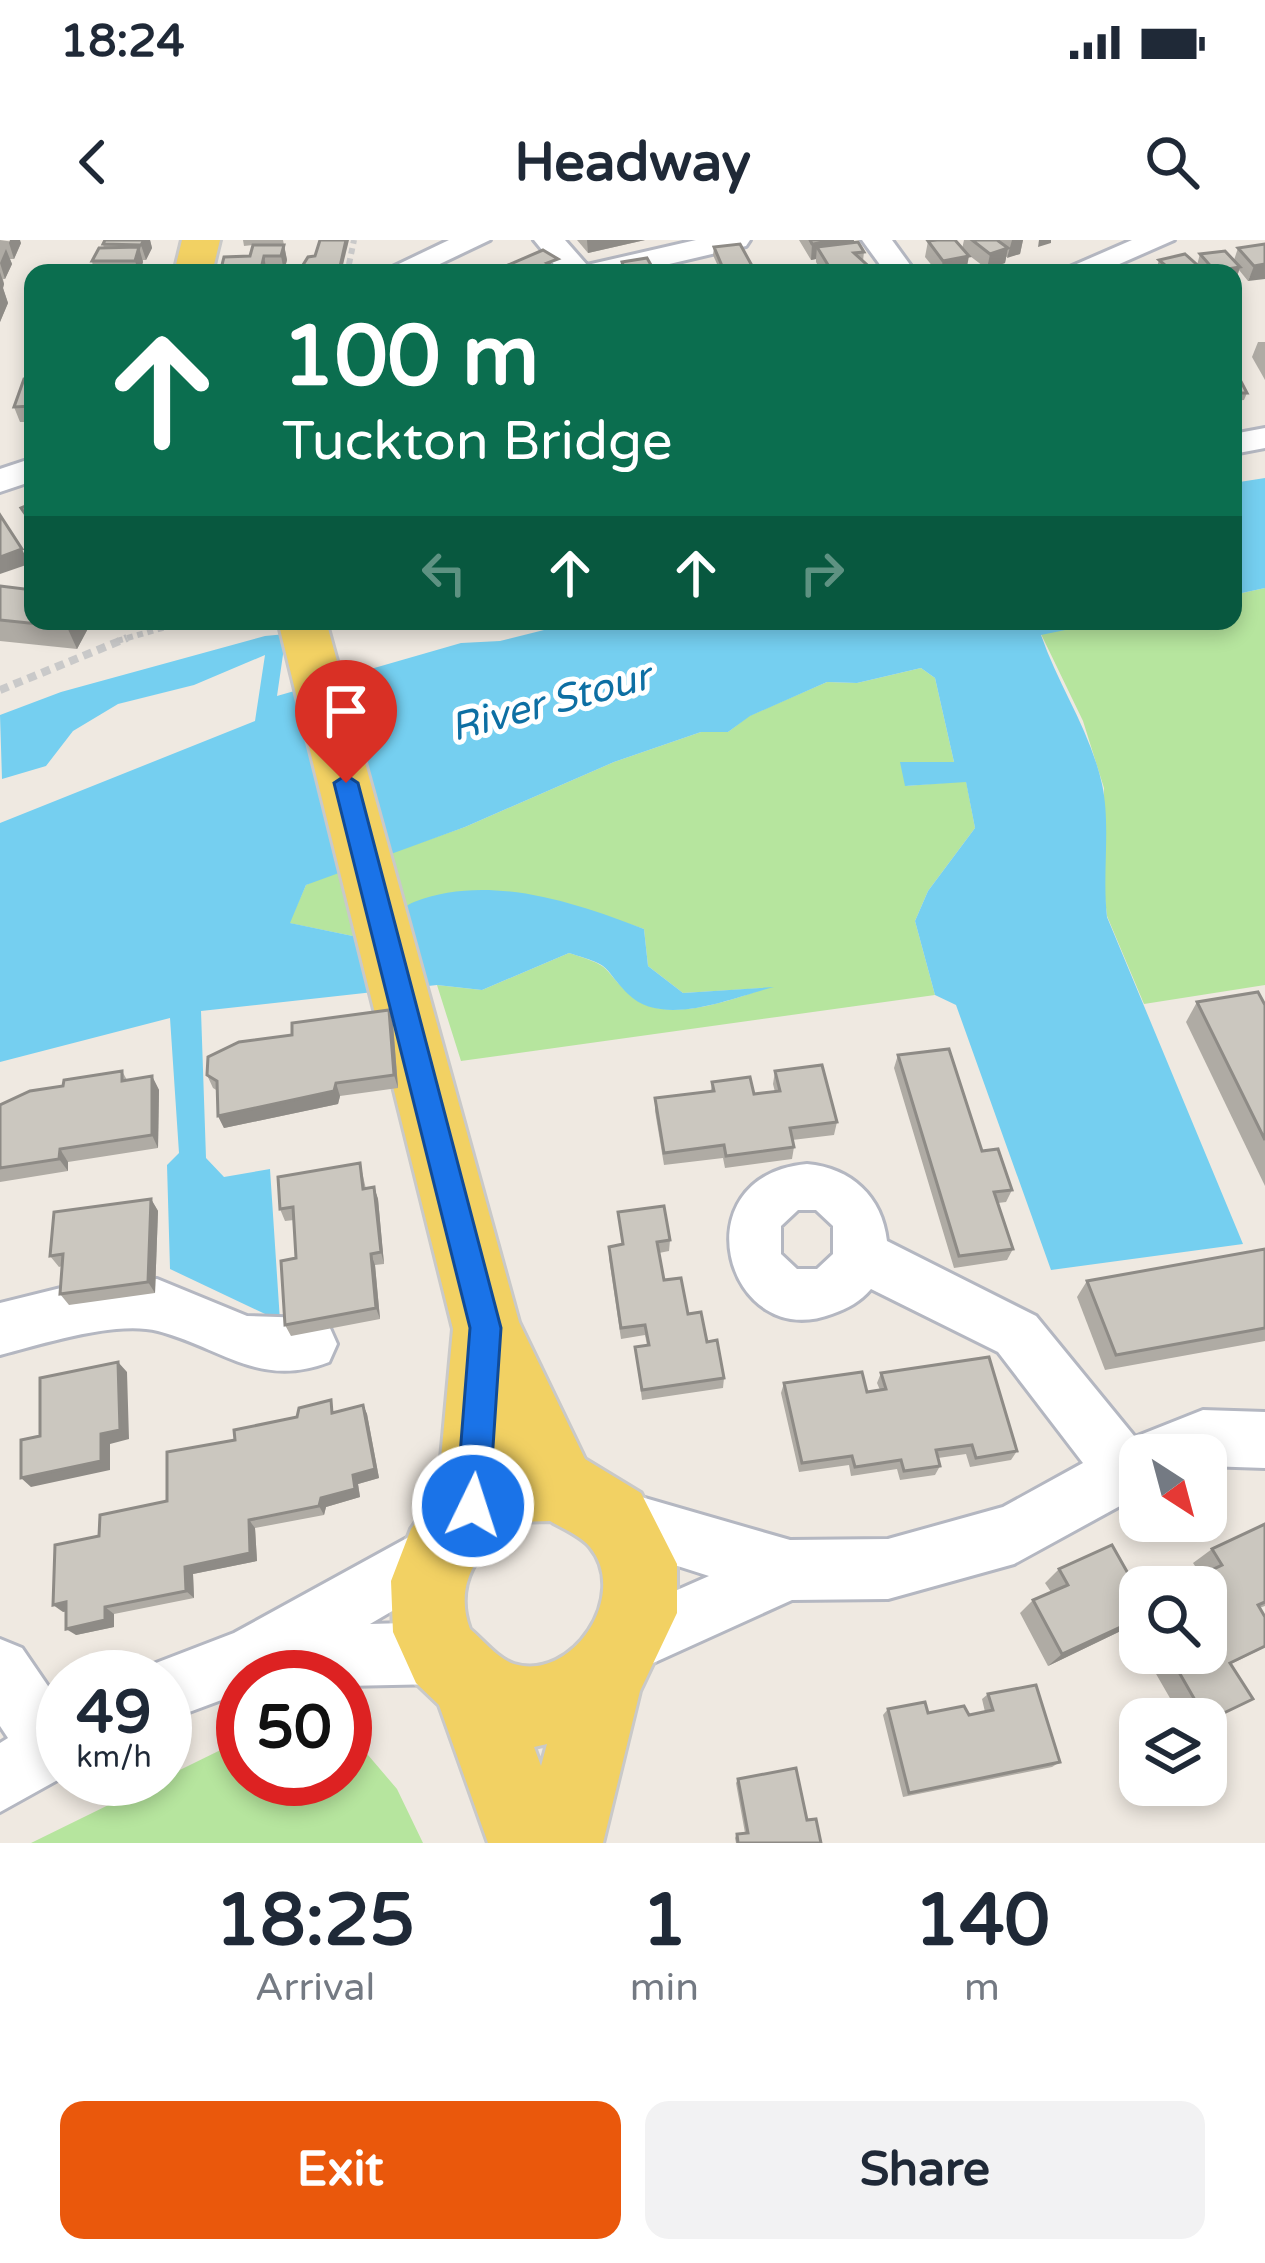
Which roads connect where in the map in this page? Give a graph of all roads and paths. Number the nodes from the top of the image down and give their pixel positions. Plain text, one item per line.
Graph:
1 (475, 240) edge
2 (549, 240) edge
3 (735, 240) edge
4 (1159, 240) edge
5 (417, 264) edge
6 (569, 264) edge
7 (631, 264) edge
8 (1095, 264) edge
9 (156, 630) edge
10 (304, 630) edge
11 (0, 690) edge
12 (863, 1254) dead end
13 (485, 1328) junction
14 (0, 1329) edge
15 (310, 1344) edge
16 (1119, 1439) edge
17 (1227, 1439) edge
18 (1265, 1440) edge
19 (1119, 1474) edge
20 (588, 1502) junction
21 (455, 1529) junction
22 (790, 1570) junction
23 (263, 1650) edge
24 (617, 1661) junction
25 (372, 1666) edge
26 (0, 1670) edge
27 (456, 1672) junction
28 (36, 1751) edge
29 (529, 1843) edge
30 (562, 1843) edge

1 - 5 street
2 - 6 street
3 - 7 street
4 - 8 street
9 - 11 path
10 - 13 main road
12 - 16 street
13 - 20 main road
13 - 21 main road
14 - 15 street
17 - 18 street
19 - 22 street
20 - 21 main road
20 - 22 street
20 - 24 main road
21 - 23 street
21 - 27 main road
22 - 24 street
24 - 27 main road
24 - 30 main road
25 - 27 street
26 - 28 street
27 - 29 main road

